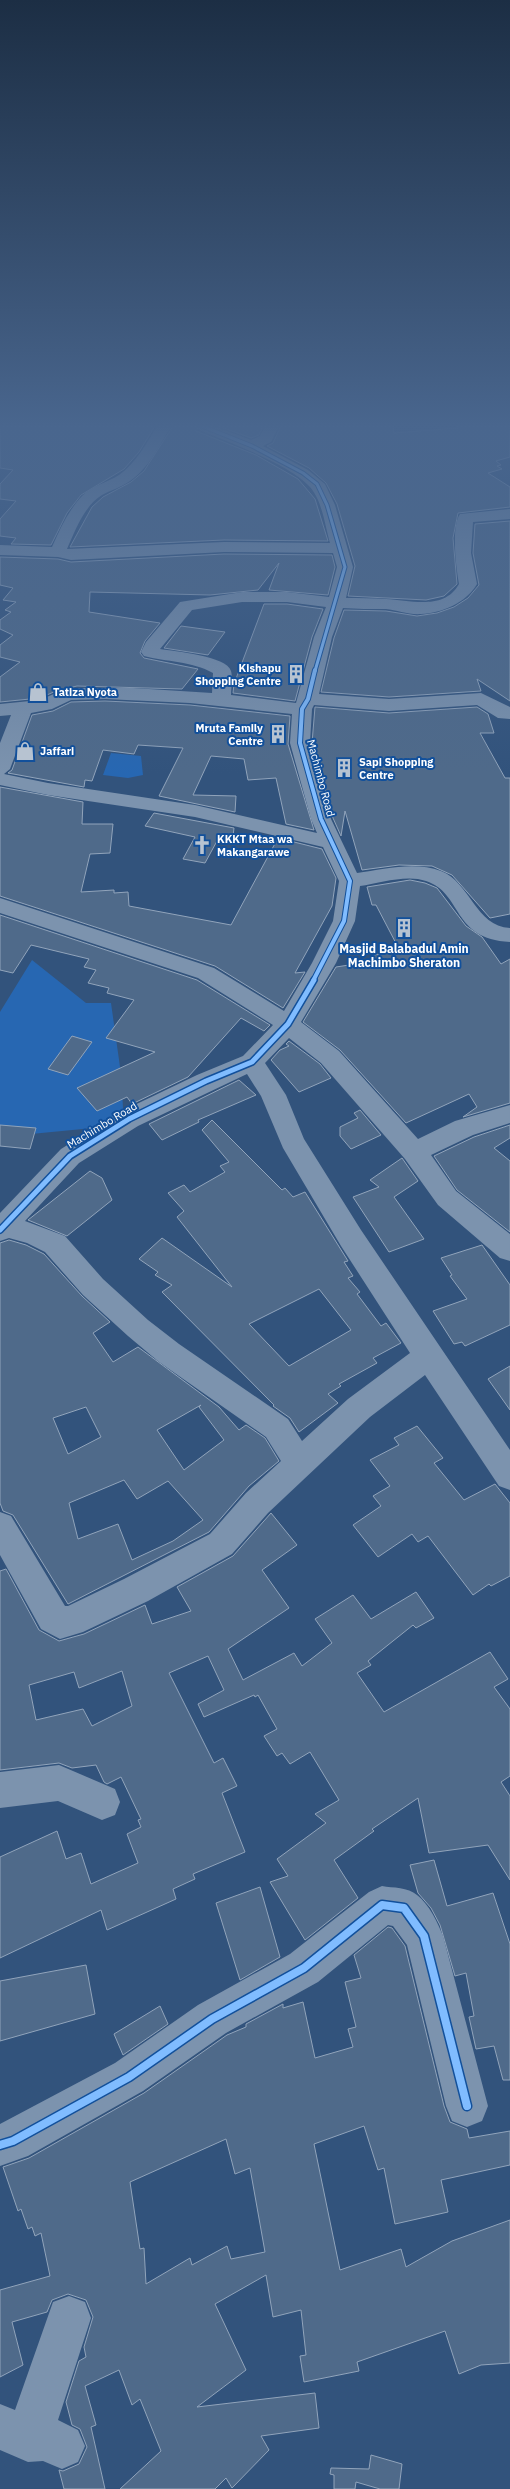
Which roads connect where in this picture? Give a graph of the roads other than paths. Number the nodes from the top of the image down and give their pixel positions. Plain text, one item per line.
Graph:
1 (62, 542) edge
2 (338, 542) edge
3 (462, 542) edge
4 (340, 548) junction
5 (0, 550) edge
6 (58, 552) junction
7 (336, 604) junction
8 (221, 698) junction
9 (305, 704) junction
10 (24, 706) junction
11 (0, 710) edge
12 (510, 713) edge
13 (0, 769) edge
14 (0, 778) edge
15 (332, 842) junction
16 (350, 881) junction
17 (0, 905) edge
18 (510, 935) edge
19 (288, 1024) junction
20 (252, 1062) junction
21 (510, 1114) edge
22 (414, 1152) junction
23 (1, 1228) edge
24 (510, 1250) edge
25 (428, 1356) junction
26 (300, 1464) junction
27 (510, 1476) edge
28 (0, 1526) edge
29 (0, 1790) edge
30 (102, 1802) dead end
31 (467, 2106) dead end
32 (0, 2145) edge
33 (69, 2318) dead end
34 (30, 2437) edge

1 - 6 street
2 - 4 street, Machimbo Road
3 - 7 street
4 - 6 street
4 - 7 street, Machimbo Road
5 - 6 street
7 - 8 street
7 - 9 street, Machimbo Road
8 - 9 street
8 - 10 street
9 - 12 street
9 - 15 street, Machimbo Road
10 - 11 street
10 - 13 street
14 - 15 street
15 - 16 street, Machimbo Road
16 - 18 street
16 - 19 street, Machimbo Road
17 - 19 street
19 - 20 street, Machimbo Road
19 - 22 street
20 - 23 street, Machimbo Road
20 - 25 street
21 - 22 street
22 - 24 street
23 - 26 street
25 - 26 street
25 - 27 street
26 - 28 street
29 - 30 street
31 - 32 street
33 - 34 street

